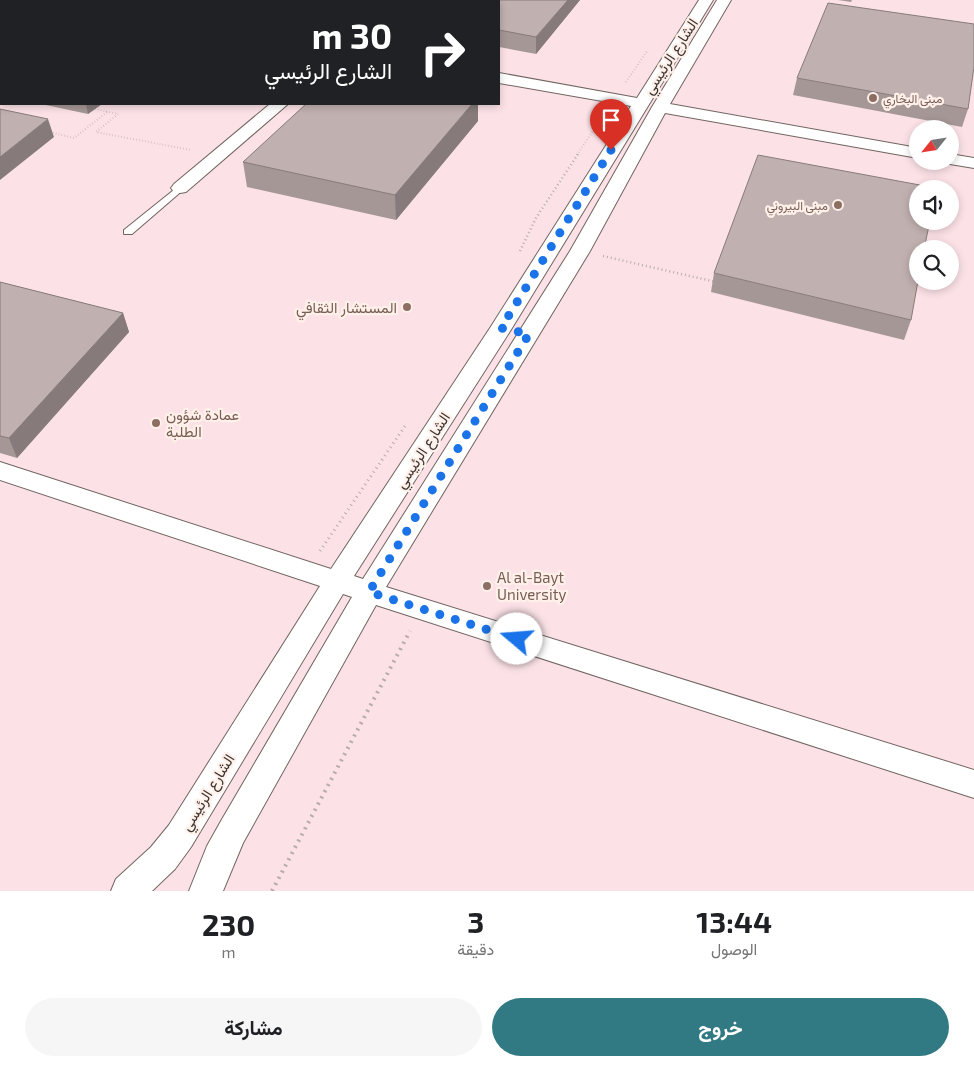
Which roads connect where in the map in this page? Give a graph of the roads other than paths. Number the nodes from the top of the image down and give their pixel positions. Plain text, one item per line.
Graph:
1 (706, 0) edge
2 (724, 0) edge
3 (500, 78) edge
4 (279, 105) edge
5 (650, 106) junction
6 (909, 151) edge
7 (959, 160) edge
8 (974, 163) edge
9 (180, 188) joint
10 (128, 232) dead end
11 (501, 328) junction
12 (529, 334) junction
13 (0, 471) edge
14 (338, 581) junction
15 (369, 592) junction
16 (974, 784) edge
17 (128, 891) edge
18 (206, 891) edge

1 - 5 street, الشارع الرئيسي
2 - 5 street, الشارع الرئيسي
3 - 5 street
4 - 9 street
5 - 6 street
5 - 11 street, الشارع الرئيسي
5 - 12 street, الشارع الرئيسي
7 - 8 street
9 - 10 lane
11 - 12 street
11 - 14 street, الشارع الرئيسي
12 - 15 street, الشارع الرئيسي
13 - 14 street
14 - 15 street
14 - 17 street, الشارع الرئيسي
15 - 16 street
15 - 18 street, الشارع الرئيسي

